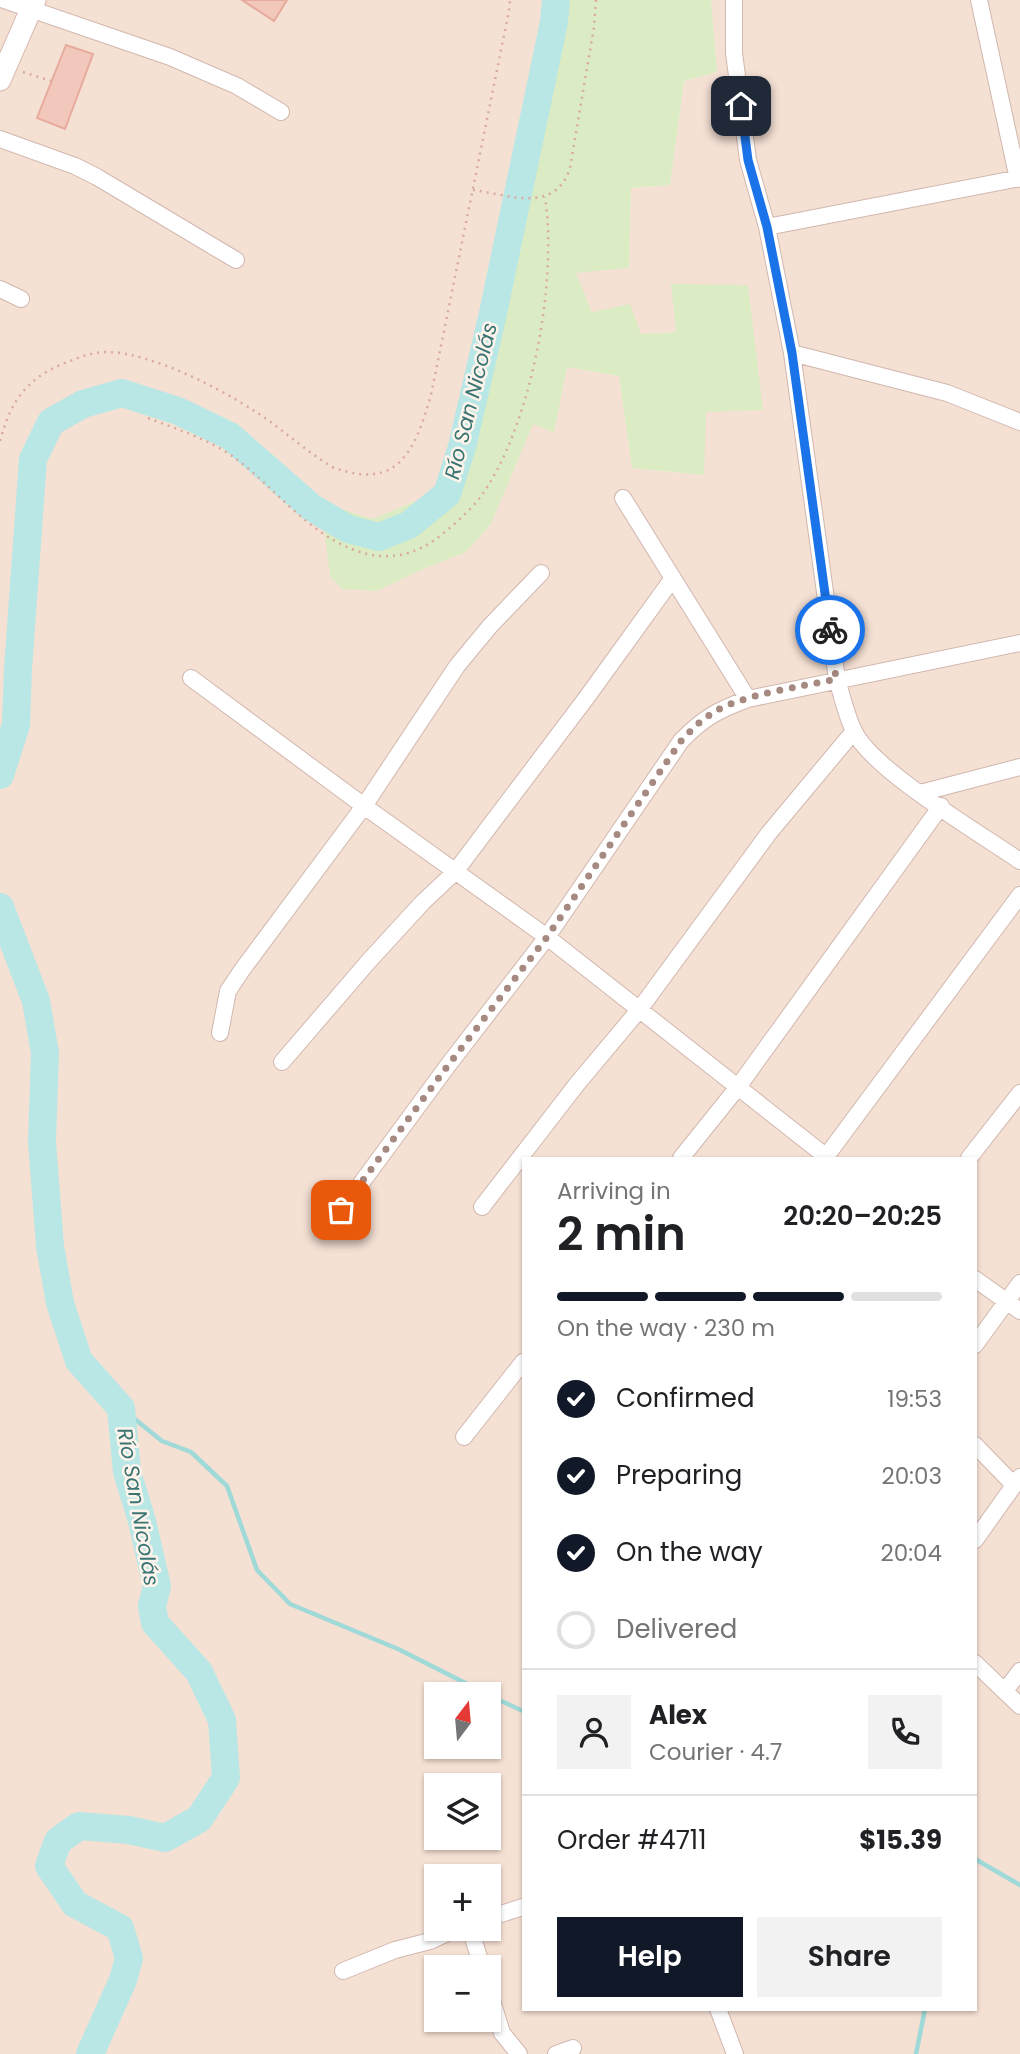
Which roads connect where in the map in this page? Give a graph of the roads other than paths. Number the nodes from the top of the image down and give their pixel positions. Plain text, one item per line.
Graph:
1 (4, 0) edge
2 (734, 0) edge
3 (979, 0) edge
4 (33, 5) edge
5 (9, 75) edge
6 (281, 112) dead end
7 (0, 139) edge
8 (1019, 179) edge
9 (767, 227) junction
10 (236, 260) dead end
11 (0, 289) edge
12 (21, 299) dead end
13 (792, 353) junction
14 (1020, 422) edge
15 (623, 498) dead end
16 (541, 573) dead end
17 (673, 578) junction
18 (1020, 643) edge
19 (191, 678) dead end
20 (836, 679) junction
21 (748, 699) junction
22 (854, 731) junction
23 (1020, 766) edge
24 (920, 793) junction
25 (364, 806) junction
26 (941, 806) junction
27 (1020, 861) edge
28 (455, 872) junction
29 (1020, 895) edge
30 (547, 937) junction
31 (639, 1010) junction
32 (220, 1033) dead end
33 (282, 1062) dead end
34 (738, 1087) junction
35 (1020, 1093) edge
36 (682, 1157) edge
37 (825, 1157) edge
38 (827, 1157) edge
39 (970, 1157) edge
40 (481, 1207) dead end
41 (326, 1231) dead end
42 (977, 1280) edge
43 (1020, 1283) edge
44 (1006, 1301) junction
45 (1020, 1311) edge
46 (977, 1342) edge
47 (522, 1363) edge
48 (464, 1437) dead end
49 (977, 1448) edge
50 (1017, 1481) edge
51 (977, 1537) edge
52 (977, 1665) edge
53 (1020, 1671) edge
54 (1005, 1691) junction
55 (1020, 1706) edge
56 (522, 1907) edge
57 (501, 1914) edge
58 (430, 1941) edge
59 (343, 1971) dead end
60 (719, 2011) edge
61 (501, 2030) edge
62 (573, 2048) dead end
63 (519, 2054) edge
64 (556, 2054) edge
65 (735, 2054) edge

1 - 4 street
2 - 9 street
3 - 8 street
4 - 5 street
4 - 6 street
7 - 10 street
8 - 9 street
9 - 13 street
11 - 12 street
13 - 14 street
13 - 20 street
15 - 17 street
16 - 25 street
17 - 21 street
17 - 28 street
18 - 20 street
19 - 25 street
20 - 21 street
20 - 22 street
21 - 30 street
22 - 24 street
22 - 31 street
23 - 24 street
24 - 26 street
25 - 28 street
25 - 32 street
26 - 27 street
26 - 34 street
28 - 30 street
28 - 33 street
29 - 38 street
30 - 31 street
30 - 41 street
31 - 34 street
31 - 40 street
34 - 36 street
34 - 37 street
35 - 39 street
42 - 44 street
43 - 44 street
44 - 45 street
44 - 46 street
47 - 48 street
49 - 50 street
50 - 51 street
52 - 54 street
53 - 54 street
54 - 55 street
56 - 57 street
58 - 59 street
60 - 65 street
61 - 63 street
62 - 64 street

